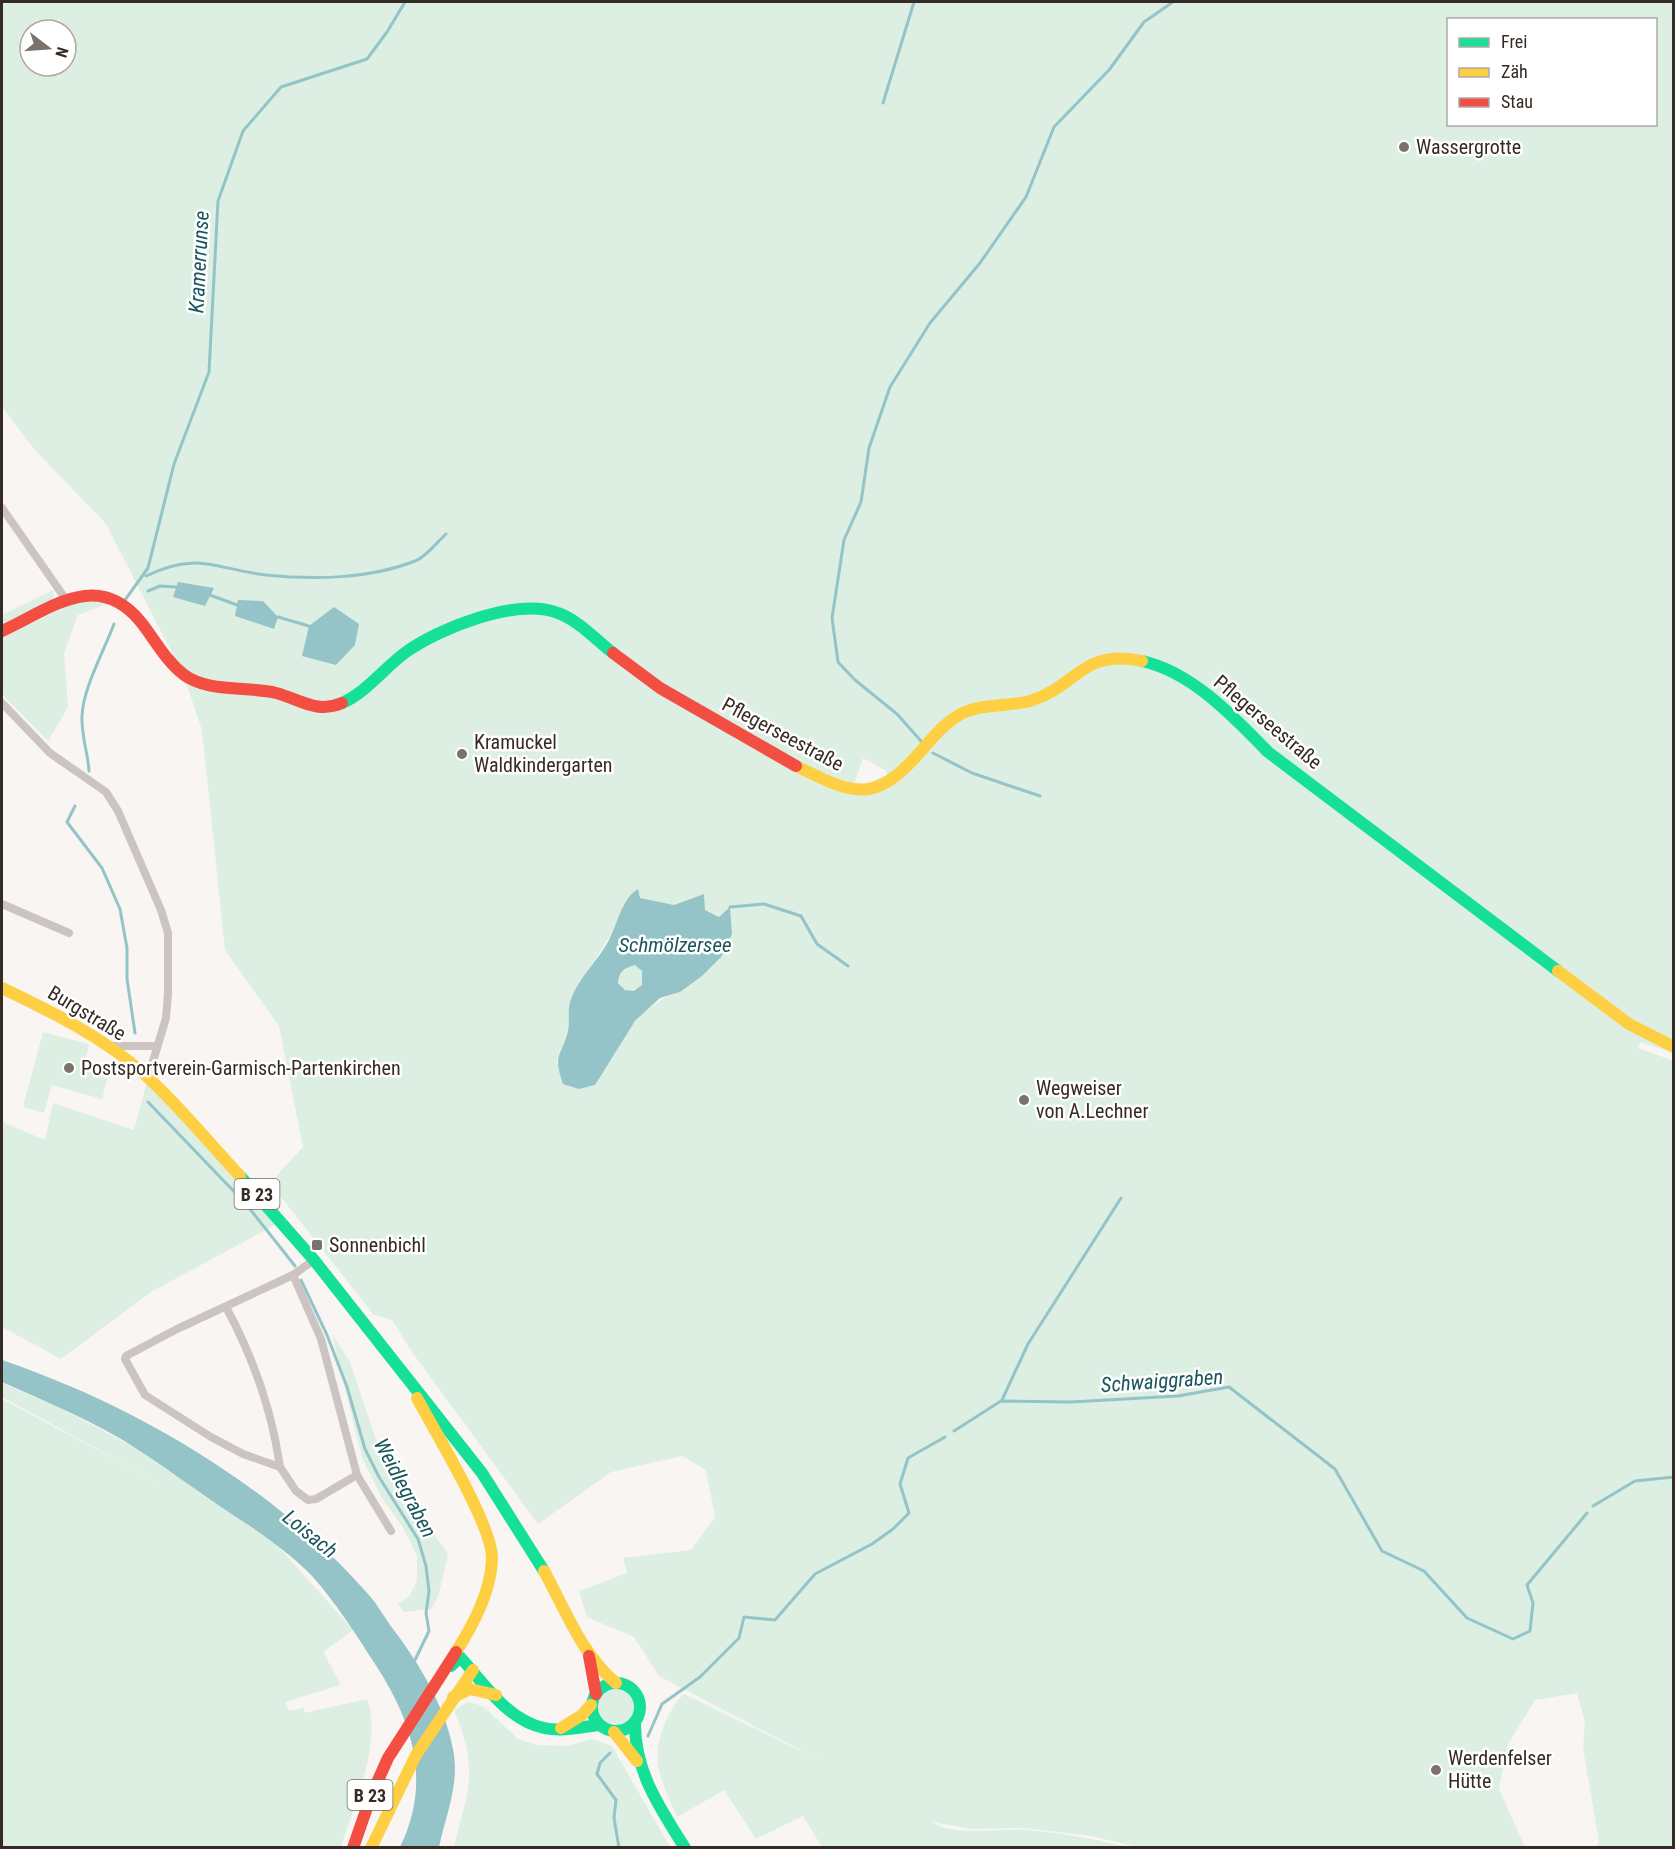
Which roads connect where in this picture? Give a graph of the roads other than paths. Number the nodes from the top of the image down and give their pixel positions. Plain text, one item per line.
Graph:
1 (2, 508) edge
2 (66, 601) junction
3 (2, 631) edge
4 (2, 703) edge
5 (2, 904) edge
6 (69, 933) dead end
7 (2, 988) edge
8 (108, 1046) junction
9 (157, 1046) junction
10 (1674, 1047) edge
11 (148, 1078) junction
12 (314, 1260) junction
13 (293, 1275) junction
14 (226, 1307) junction
15 (407, 1378) junction
16 (280, 1467) junction
17 (357, 1475) junction
18 (391, 1531) dead end
19 (588, 1652) junction
20 (473, 1670) junction
21 (616, 1683) junction
22 (434, 1685) junction
23 (497, 1695) junction
24 (593, 1699) junction
25 (447, 1704) junction
26 (634, 1722) junction
27 (599, 1725) junction
28 (560, 1728) junction
29 (614, 1732) junction
30 (638, 1762) junction
31 (353, 1848) edge
32 (370, 1848) edge
33 (685, 1848) edge

1 - 2 street
2 - 3 main road
2 - 10 main road, Pflegerseestraße
4 - 9 street
5 - 6 street
7 - 8 main road, Burgstraße / B 23
8 - 9 street
8 - 11 main road, Burgstraße / B 23
9 - 11 street
11 - 12 main road, B 23
12 - 13 street
12 - 15 main road, B 23
13 - 14 street
13 - 17 street
14 - 16 street
14 - 16 street
15 - 19 main road, B 23
15 - 22 main road, B 23
16 - 17 street
17 - 18 street
19 - 21 main road, B 23
19 - 24 main road, B 23
20 - 22 main road, B 23
20 - 23 main road
20 - 25 main road, B 23
21 - 24 main road
21 - 26 main road
22 - 31 main road, B 23
23 - 25 main road
23 - 28 main road
24 - 27 main road
24 - 28 main road
25 - 32 main road, B 23
26 - 29 main road
26 - 30 main road
27 - 28 main road
27 - 29 main road
29 - 30 main road
30 - 33 main road

